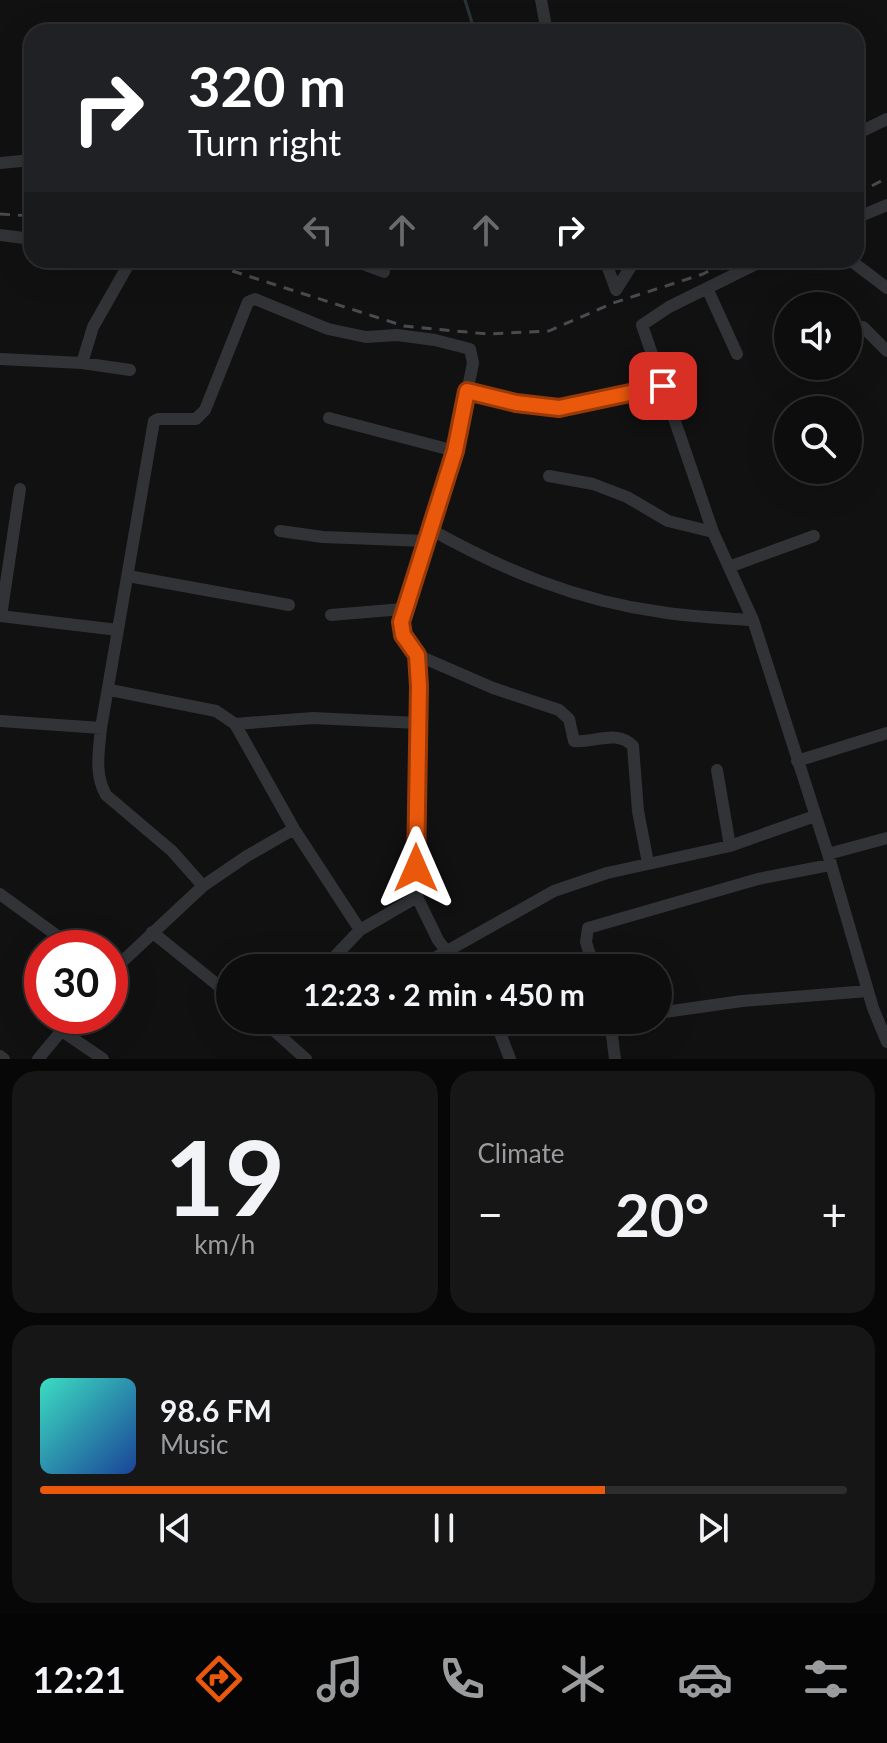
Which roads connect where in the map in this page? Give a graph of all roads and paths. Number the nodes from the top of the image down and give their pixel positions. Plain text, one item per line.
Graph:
1 (541, 0) edge
2 (546, 24) edge
3 (887, 119) edge
4 (864, 130) edge
5 (24, 161) edge
6 (0, 163) edge
7 (887, 206) edge
8 (864, 215) edge
9 (0, 235) edge
10 (24, 238) edge
11 (126, 268) edge
12 (373, 268) edge
13 (608, 268) edge
14 (630, 268) edge
15 (748, 268) edge
16 (861, 268) edge
17 (384, 272) dead end
18 (707, 288) junction
19 (887, 288) edge
20 (863, 327) dead end
21 (887, 351) edge
22 (737, 354) dead end
23 (0, 359) edge
24 (82, 363) junction
25 (130, 370) dead end
26 (663, 386) junction
27 (467, 391) junction
28 (329, 418) dead end
29 (455, 451) junction
30 (549, 476) dead end
31 (20, 489) dead end
32 (280, 531) dead end
33 (713, 532) junction
34 (428, 535) junction
35 (814, 536) dead end
36 (729, 567) junction
37 (128, 576) junction
38 (289, 605) dead end
39 (403, 609) junction
40 (331, 615) dead end
41 (0, 616) edge
42 (753, 620) junction
43 (118, 630) junction
44 (417, 655) junction
45 (110, 690) junction
46 (0, 721) edge
47 (417, 723) junction
48 (235, 724) junction
49 (101, 728) junction
50 (887, 733) edge
51 (797, 761) junction
52 (717, 770) dead end
53 (815, 816) junction
54 (294, 829) junction
55 (887, 838) edge
56 (730, 846) junction
57 (829, 859) junction
58 (648, 863) junction
59 (203, 886) junction
60 (0, 894) edge
61 (417, 897) junction
62 (49, 930) edge
63 (360, 930) junction
64 (152, 932) junction
65 (447, 952) junction
66 (337, 954) edge
67 (443, 954) edge
68 (590, 954) edge
69 (128, 955) edge
70 (216, 984) edge
71 (868, 991) junction
72 (887, 1001) edge
73 (873, 1008) junction
74 (672, 1011) edge
75 (59, 1034) edge
76 (66, 1034) edge
77 (286, 1034) edge
78 (500, 1034) edge
79 (614, 1034) edge
80 (887, 1042) edge
81 (38, 1059) edge
82 (103, 1059) edge
83 (306, 1059) edge
84 (510, 1059) edge
85 (615, 1059) edge

1 - 2 street
3 - 4 street
5 - 6 street
7 - 8 street
9 - 10 street
11 - 24 street
12 - 17 street
13 - 14 street
15 - 18 street
16 - 19 street
18 - 22 street
18 - 26 street
20 - 21 street
23 - 24 street
24 - 25 street
26 - 27 street
26 - 33 street
27 - 29 street
27 - 37 street
28 - 29 street
29 - 34 street
30 - 33 street
31 - 41 street
32 - 34 street
33 - 36 street
34 - 39 street
34 - 42 street
35 - 36 street
36 - 42 street
37 - 38 street
37 - 43 street
39 - 40 street
39 - 44 street
41 - 43 street
42 - 51 street
43 - 45 street
44 - 47 street
44 - 58 street
45 - 48 street
45 - 49 street
46 - 49 street
47 - 48 street
47 - 61 street
48 - 54 street
49 - 59 street
50 - 51 street
51 - 53 street
52 - 56 street
53 - 56 street
53 - 57 street
54 - 59 street
54 - 63 street
55 - 57 street
56 - 58 street
57 - 68 street
57 - 71 street
58 - 65 street
59 - 64 street
60 - 62 street
61 - 63 street
61 - 65 street
63 - 66 street
64 - 69 street
64 - 70 street
65 - 67 street
71 - 73 street
71 - 74 street
72 - 73 street
73 - 80 street
75 - 81 street
76 - 82 street
77 - 83 street
78 - 84 street
79 - 85 street

